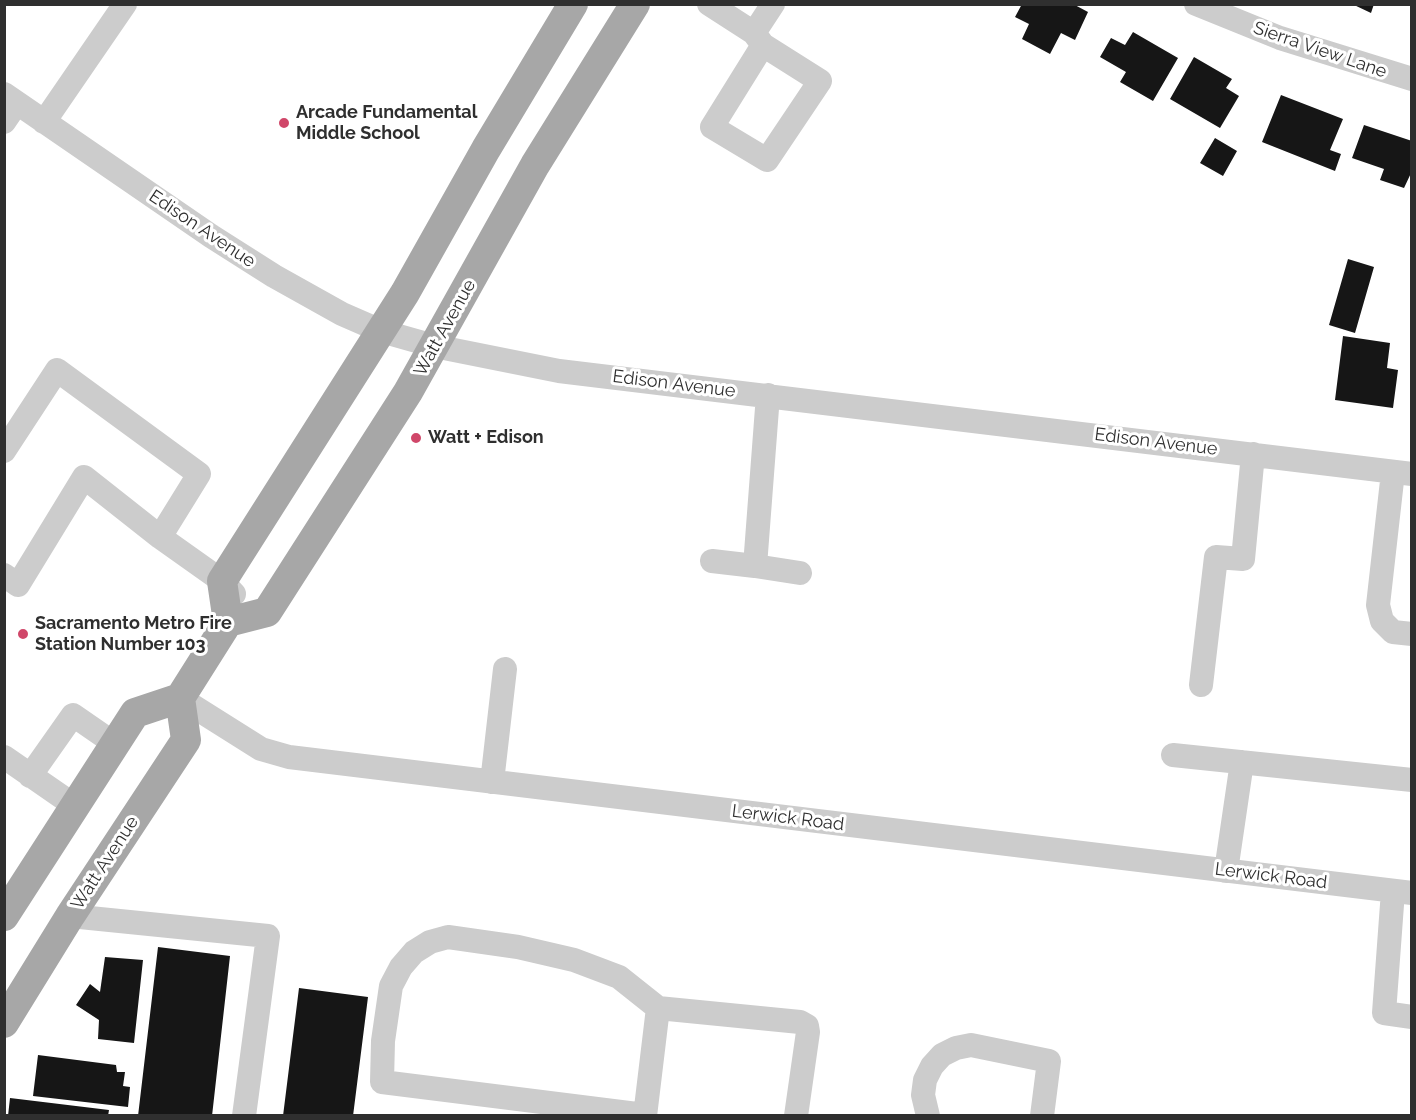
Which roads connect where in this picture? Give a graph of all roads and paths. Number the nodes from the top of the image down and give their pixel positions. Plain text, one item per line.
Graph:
1 (125, 4) edge
2 (573, 4) edge
3 (635, 4) edge
4 (709, 4) edge
5 (773, 4) edge
6 (1196, 4) edge
7 (759, 39) junction
8 (1412, 79) edge
9 (9, 107) edge
10 (44, 122) junction
11 (381, 331) junction
12 (435, 346) junction
13 (768, 395) junction
14 (4, 451) edge
15 (1253, 454) junction
16 (1402, 473) edge
17 (160, 537) junction
18 (712, 561) dead end
19 (755, 566) junction
20 (800, 573) dead end
21 (4, 575) edge
22 (222, 581) junction
23 (228, 622) junction
24 (1402, 633) edge
25 (505, 669) dead end
26 (1200, 685) dead end
27 (180, 698) junction
28 (115, 744) junction
29 (1173, 755) dead end
30 (4, 757) edge
31 (1242, 762) junction
32 (30, 776) junction
33 (1412, 780) edge
34 (492, 783) junction
35 (75, 806) junction
36 (1226, 871) junction
37 (1402, 892) edge
38 (4, 916) edge
39 (70, 916) junction
40 (658, 1008) junction
41 (1412, 1017) edge
42 (4, 1023) edge
43 (645, 1115) edge
44 (244, 1116) edge
45 (796, 1116) edge
46 (928, 1116) edge
47 (1042, 1116) edge

1 - 10 street
2 - 11 main road
3 - 12 main road, Watt Avenue
4 - 7 street
5 - 7 street
6 - 8 street, Sierra View Lane
7 - 7 street
9 - 10 street, Edison Avenue
10 - 11 street, Edison Avenue
11 - 12 street, Edison Avenue
11 - 22 main road
12 - 13 street, Edison Avenue
12 - 23 main road, Watt Avenue
13 - 15 street, Edison Avenue
13 - 19 street
14 - 17 street
15 - 16 street, Edison Avenue
15 - 26 street
16 - 24 street
17 - 21 street
17 - 22 street
18 - 19 street
19 - 20 street
22 - 23 main road
23 - 27 main road
25 - 34 street
27 - 28 main road
27 - 34 street, Lerwick Road
27 - 39 main road, Watt Avenue
28 - 32 street
28 - 35 main road
29 - 31 street
30 - 32 street
31 - 33 street
31 - 36 street
32 - 35 street
34 - 36 street, Lerwick Road
35 - 38 main road
36 - 37 street, Lerwick Road
37 - 41 street
39 - 42 main road, Watt Avenue
39 - 44 street
40 - 43 street
40 - 43 street
40 - 45 street
46 - 47 street

